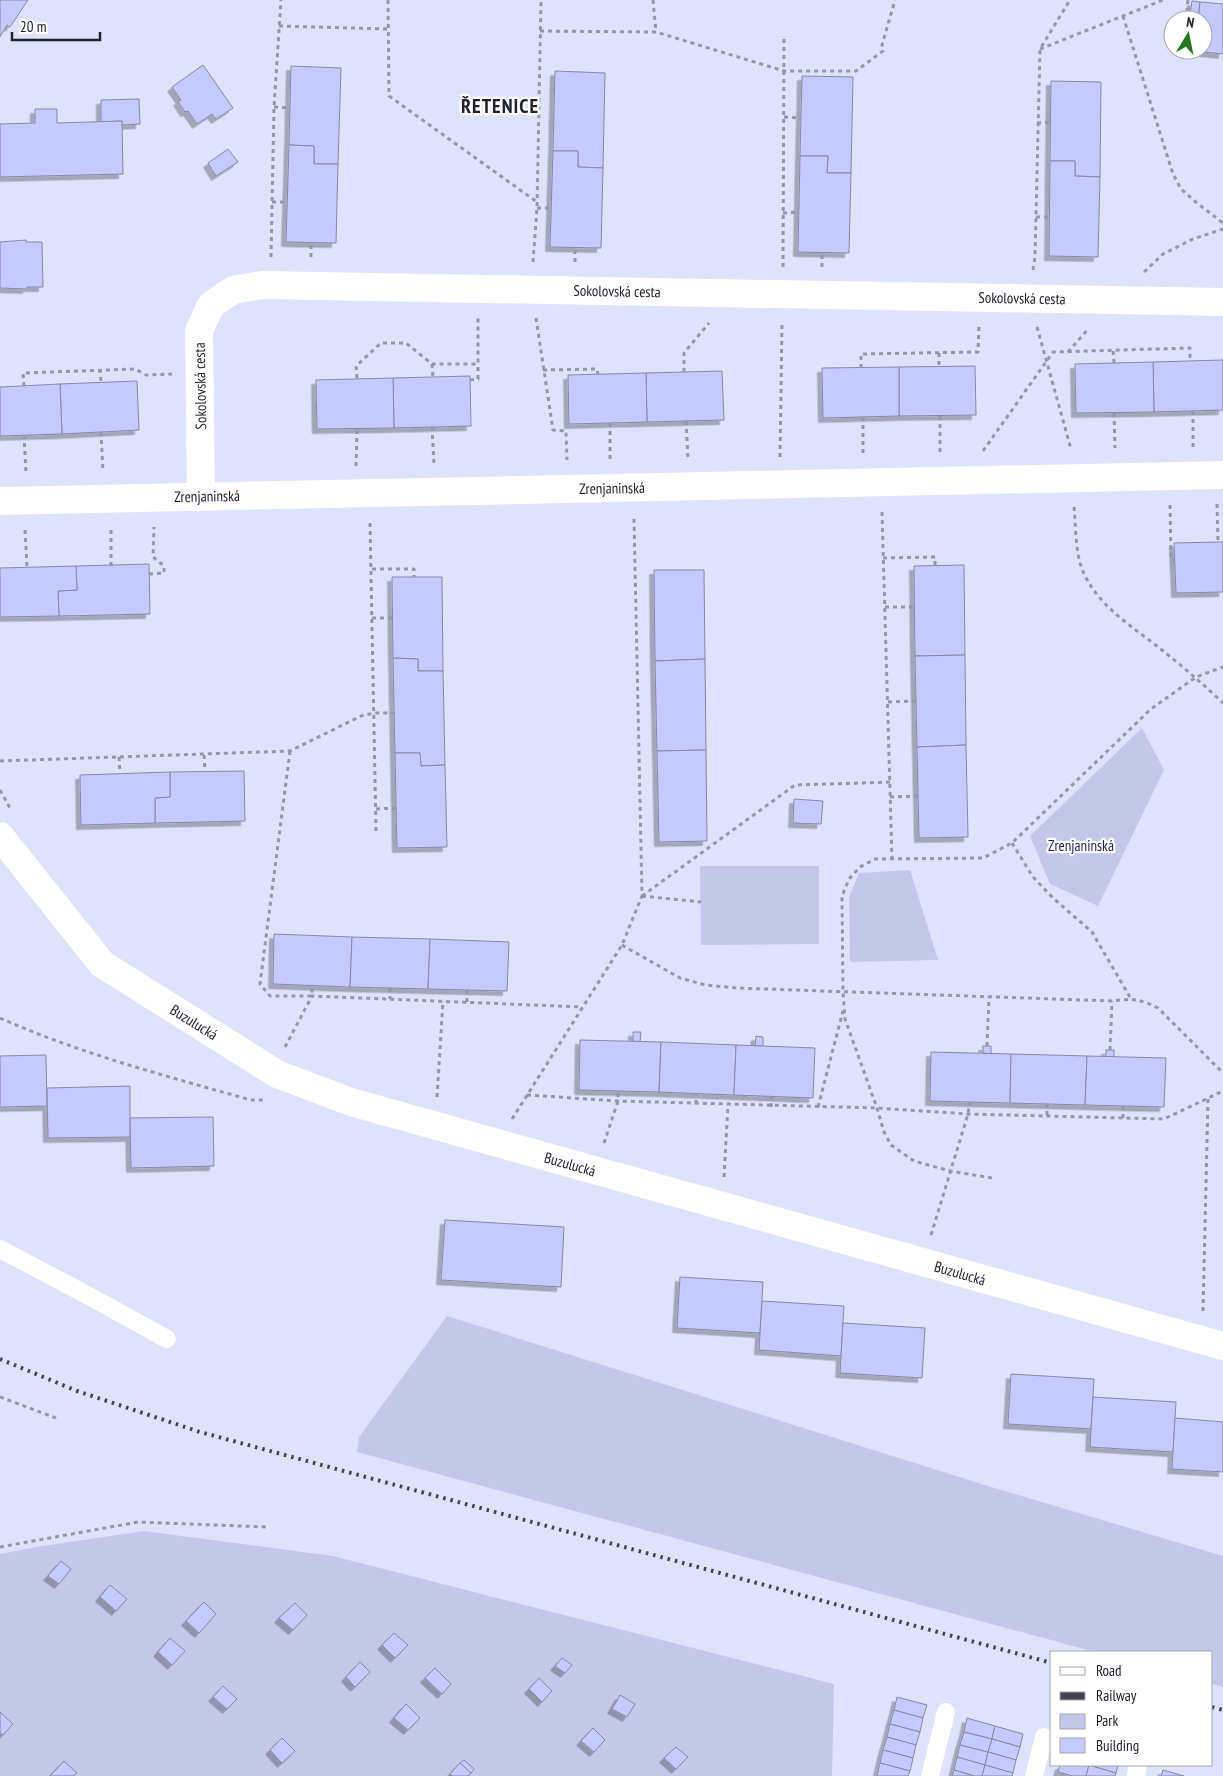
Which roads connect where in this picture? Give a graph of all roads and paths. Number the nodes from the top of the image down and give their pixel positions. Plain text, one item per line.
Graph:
1 (281, 0) edge
2 (388, 0) edge
3 (541, 0) edge
4 (652, 0) edge
5 (895, 0) edge
6 (1070, 0) edge
7 (1163, 0) edge
8 (1123, 16) junction
9 (279, 26) junction
10 (388, 29) junction
11 (540, 31) junction
12 (656, 32) junction
13 (784, 37) dead end
14 (1040, 49) junction
15 (784, 71) junction
16 (274, 107) junction
17 (289, 108) dead end
18 (784, 117) junction
19 (801, 118) dead end
20 (1051, 122) dead end
21 (1037, 123) junction
22 (272, 202) junction
23 (287, 202) dead end
24 (537, 202) junction
25 (537, 208) junction
26 (552, 208) dead end
27 (784, 212) junction
28 (799, 212) dead end
29 (1036, 217) junction
30 (1049, 217) dead end
31 (1223, 223) edge
32 (270, 285) junction
33 (478, 288) junction
34 (532, 290) junction
35 (733, 293) junction
36 (783, 294) junction
37 (979, 297) junction
38 (1028, 298) junction
39 (1223, 302) edge
40 (1113, 351) junction
41 (939, 353) junction
42 (1048, 361) junction
43 (1190, 361) dead end
44 (1114, 363) dead end
45 (432, 364) junction
46 (478, 364) junction
47 (939, 367) dead end
48 (861, 368) dead end
49 (100, 370) junction
50 (543, 370) junction
51 (684, 372) dead end
52 (200, 373) junction
53 (598, 374) dead end
54 (433, 377) dead end
55 (356, 378) dead end
56 (470, 380) dead end
57 (101, 382) dead end
58 (24, 386) dead end
59 (1193, 411) dead end
60 (1114, 412) dead end
61 (940, 416) dead end
62 (863, 417) dead end
63 (686, 421) dead end
64 (610, 423) dead end
65 (432, 426) dead end
66 (356, 428) dead end
67 (101, 432) dead end
68 (24, 435) dead end
69 (1194, 448) dead end
70 (1115, 449) dead end
71 (1071, 450) dead end
72 (940, 453) dead end
73 (981, 454) dead end
74 (863, 463) dead end
75 (780, 465) dead end
76 (688, 467) dead end
77 (610, 469) dead end
78 (567, 470) dead end
79 (434, 472) dead end
80 (356, 474) dead end
81 (1223, 475) edge
82 (103, 480) dead end
83 (26, 481) dead end
84 (201, 496) junction
85 (0, 500) edge
86 (1217, 504) dead end
87 (1170, 505) dead end
88 (1074, 507) dead end
89 (882, 512) dead end
90 (634, 518) dead end
91 (370, 523) dead end
92 (111, 528) dead end
93 (154, 528) dead end
94 (26, 529) dead end
95 (1218, 542) dead end
96 (883, 558) junction
97 (1175, 560) dead end
98 (111, 566) dead end
99 (935, 566) dead end
100 (27, 567) dead end
101 (372, 569) junction
102 (149, 574) dead end
103 (414, 577) dead end
104 (885, 607) junction
105 (914, 607) dead end
106 (372, 618) junction
107 (393, 618) dead end
108 (1223, 666) edge
109 (1196, 677) junction
110 (916, 701) dead end
111 (888, 702) junction
112 (1223, 703) edge
113 (374, 713) junction
114 (394, 713) dead end
115 (290, 751) junction
116 (204, 755) junction
117 (119, 758) junction
118 (0, 761) edge
119 (205, 772) dead end
120 (120, 774) dead end
121 (890, 782) junction
122 (0, 790) edge
123 (918, 796) dead end
124 (890, 797) junction
125 (396, 808) dead end
126 (376, 809) junction
127 (12, 811) dead end
128 (376, 831) dead end
129 (0, 836) edge
130 (1012, 843) junction
131 (892, 858) junction
132 (642, 896) junction
133 (701, 902) dead end
134 (622, 945) junction
135 (312, 985) dead end
136 (390, 988) dead end
137 (467, 990) dead end
138 (843, 992) junction
139 (312, 996) junction
140 (989, 997) junction
141 (390, 999) junction
142 (1131, 999) junction
143 (443, 1000) junction
144 (1112, 1001) junction
145 (467, 1002) junction
146 (583, 1007) junction
147 (844, 1007) junction
148 (0, 1018) edge
149 (986, 1046) dead end
150 (1110, 1050) dead end
151 (282, 1053) dead end
152 (1223, 1073) edge
153 (618, 1091) dead end
154 (1223, 1091) edge
155 (696, 1094) dead end
156 (527, 1095) junction
157 (772, 1096) dead end
158 (1208, 1099) junction
159 (269, 1100) dead end
160 (618, 1101) junction
161 (970, 1102) dead end
162 (696, 1104) junction
163 (1047, 1104) dead end
164 (436, 1105) dead end
165 (728, 1105) junction
166 (1123, 1106) dead end
167 (771, 1107) junction
168 (818, 1107) junction
169 (877, 1108) junction
170 (968, 1114) junction
171 (1047, 1115) junction
172 (1123, 1118) junction
173 (507, 1126) dead end
174 (604, 1144) dead end
175 (950, 1171) junction
176 (992, 1178) dead end
177 (723, 1186) dead end
178 (929, 1243) dead end
179 (0, 1249) edge
180 (1203, 1318) dead end
181 (168, 1339) dead end
182 (1223, 1346) edge
183 (0, 1396) edge
184 (56, 1418) dead end
185 (266, 1526) dead end
186 (0, 1547) edge
187 (946, 1712) dead end
188 (1044, 1737) dead end
189 (930, 1776) edge
190 (1034, 1776) edge

1 - 9 path
2 - 10 path
3 - 11 path
4 - 12 path
5 - 15 path
6 - 14 path
7 - 8 path
8 - 14 path
8 - 31 path
9 - 10 path
9 - 16 path
10 - 24 path
11 - 12 path
11 - 24 path
12 - 15 path
13 - 15 path
14 - 21 path
15 - 18 path
16 - 17 path
16 - 22 path
18 - 19 path
18 - 27 path
20 - 21 path
21 - 29 path
22 - 23 path
22 - 32 path
24 - 25 path
25 - 26 path
25 - 34 path
27 - 28 path
27 - 36 path
29 - 30 path
29 - 38 path
32 - 33 street, Sokolovská cesta
32 - 52 street, Sokolovská cesta
33 - 34 street, Sokolovská cesta
33 - 46 path
34 - 35 street, Sokolovská cesta
34 - 50 path
35 - 36 street, Sokolovská cesta
35 - 51 path
36 - 37 street, Sokolovská cesta
36 - 75 path
37 - 38 street, Sokolovská cesta
37 - 41 path
38 - 39 street, Sokolovská cesta
38 - 42 path
40 - 42 path
40 - 43 path
40 - 44 path
41 - 47 path
41 - 48 path
42 - 71 path
42 - 73 path
45 - 46 path
45 - 54 path
45 - 55 path
46 - 56 path
49 - 52 path
49 - 57 path
49 - 58 path
50 - 53 path
50 - 78 path
52 - 84 street, Sokolovská cesta
59 - 69 path
60 - 70 path
61 - 72 path
62 - 74 path
63 - 76 path
64 - 77 path
65 - 79 path
66 - 80 path
67 - 82 path
68 - 83 path
81 - 84 street, Zrenjaninská
84 - 85 street, Zrenjaninská
86 - 95 path
87 - 97 path
88 - 109 path
89 - 96 path
90 - 132 path
91 - 101 path
92 - 98 path
93 - 102 path
94 - 100 path
96 - 99 path
96 - 104 path
101 - 103 path
101 - 106 path
104 - 105 path
104 - 111 path
106 - 107 path
106 - 113 path
108 - 109 path
109 - 112 path
109 - 130 path
110 - 111 path
111 - 121 path
113 - 114 path
113 - 115 path
113 - 126 path
115 - 116 path
115 - 139 path
116 - 117 path
116 - 119 path
117 - 118 path
117 - 120 path
121 - 124 path
121 - 132 path
122 - 127 path
123 - 124 path
124 - 131 path
125 - 126 path
126 - 128 path
129 - 182 street, Buzulucká
130 - 131 path
130 - 142 path
131 - 138 path
132 - 133 path
132 - 134 path
134 - 138 path
134 - 146 path
135 - 139 path
136 - 141 path
137 - 145 path
138 - 140 path
138 - 147 path
139 - 141 path
139 - 151 path
140 - 144 path
140 - 149 path
141 - 143 path
142 - 144 path
142 - 152 path
143 - 145 path
143 - 164 path
144 - 150 path
145 - 146 path
146 - 156 path
147 - 168 path
147 - 169 path
148 - 159 path
153 - 160 path
154 - 158 path
155 - 162 path
156 - 160 path
156 - 173 path
157 - 167 path
158 - 172 path
158 - 180 path
160 - 162 path
160 - 174 path
161 - 170 path
162 - 165 path
163 - 171 path
165 - 167 path
165 - 177 path
166 - 172 path
167 - 168 path
168 - 169 path
169 - 170 path
169 - 175 path
170 - 171 path
170 - 175 path
171 - 172 path
175 - 176 path
175 - 178 path
179 - 181 lane
183 - 184 path
185 - 186 path
187 - 189 lane
188 - 190 lane

